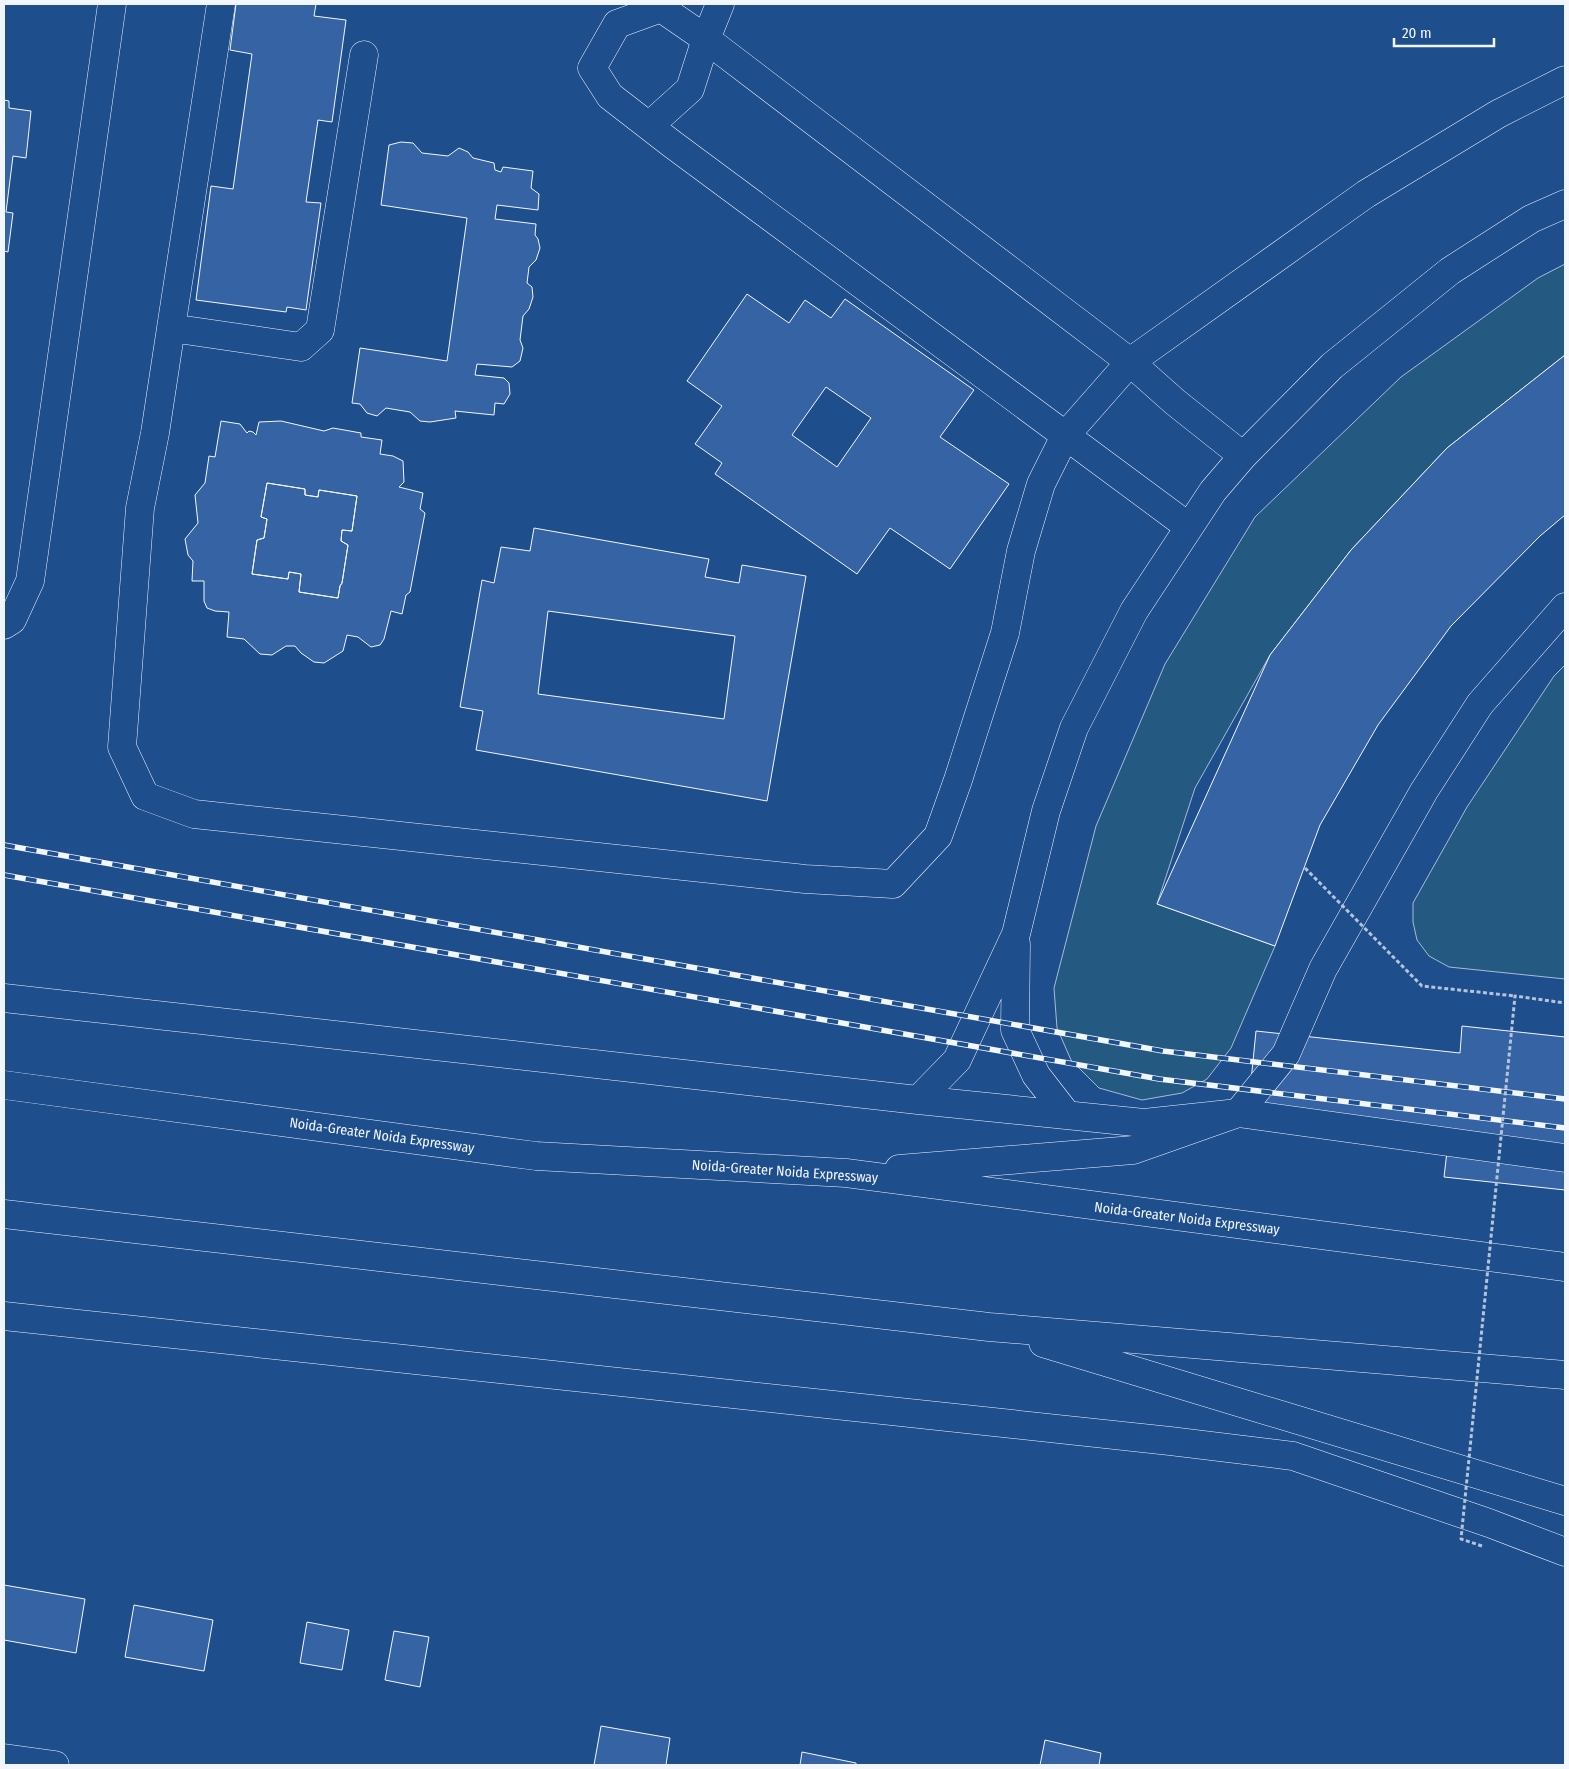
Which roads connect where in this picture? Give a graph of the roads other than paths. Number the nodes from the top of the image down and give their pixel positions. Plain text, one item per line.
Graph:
1 (112, 4) edge
2 (221, 4) edge
3 (720, 4) edge
4 (706, 39) junction
5 (364, 55) dead end
6 (1565, 80) edge
7 (650, 126) junction
8 (1565, 204) edge
9 (171, 328) junction
10 (1130, 362) junction
11 (1065, 436) junction
12 (1243, 456) junction
13 (1189, 527) junction
14 (1565, 608) edge
15 (4, 625) edge
16 (1016, 934) junction
17 (4, 998) edge
18 (4, 1085) edge
19 (918, 1100) junction
20 (1238, 1113) junction
21 (1067, 1114) junction
22 (1565, 1158) edge
23 (846, 1173) junction
24 (4, 1214) edge
25 (1565, 1267) edge
26 (4, 1316) edge
27 (989, 1327) junction
28 (1565, 1375) edge
29 (1565, 1501) edge
30 (1565, 1552) edge
31 (4, 1758) edge
32 (55, 1765) edge

1 - 15 main road
2 - 9 main road
3 - 4 main road
4 - 7 main road
4 - 7 main road
4 - 10 main road
5 - 9 main road
6 - 10 main road
7 - 11 main road
8 - 12 main road
9 - 11 main road
10 - 11 main road
10 - 12 main road
11 - 13 main road
12 - 13 main road
13 - 16 main road
14 - 20 main road
16 - 19 main road
16 - 21 main road
17 - 19 main road
18 - 23 main road, Noida-Greater Noida Expressway
19 - 21 main road
20 - 21 main road
20 - 22 main road
20 - 23 main road
23 - 25 main road, Noida-Greater Noida Expressway
24 - 27 main road
26 - 30 main road
27 - 28 main road
27 - 29 main road
31 - 32 main road

